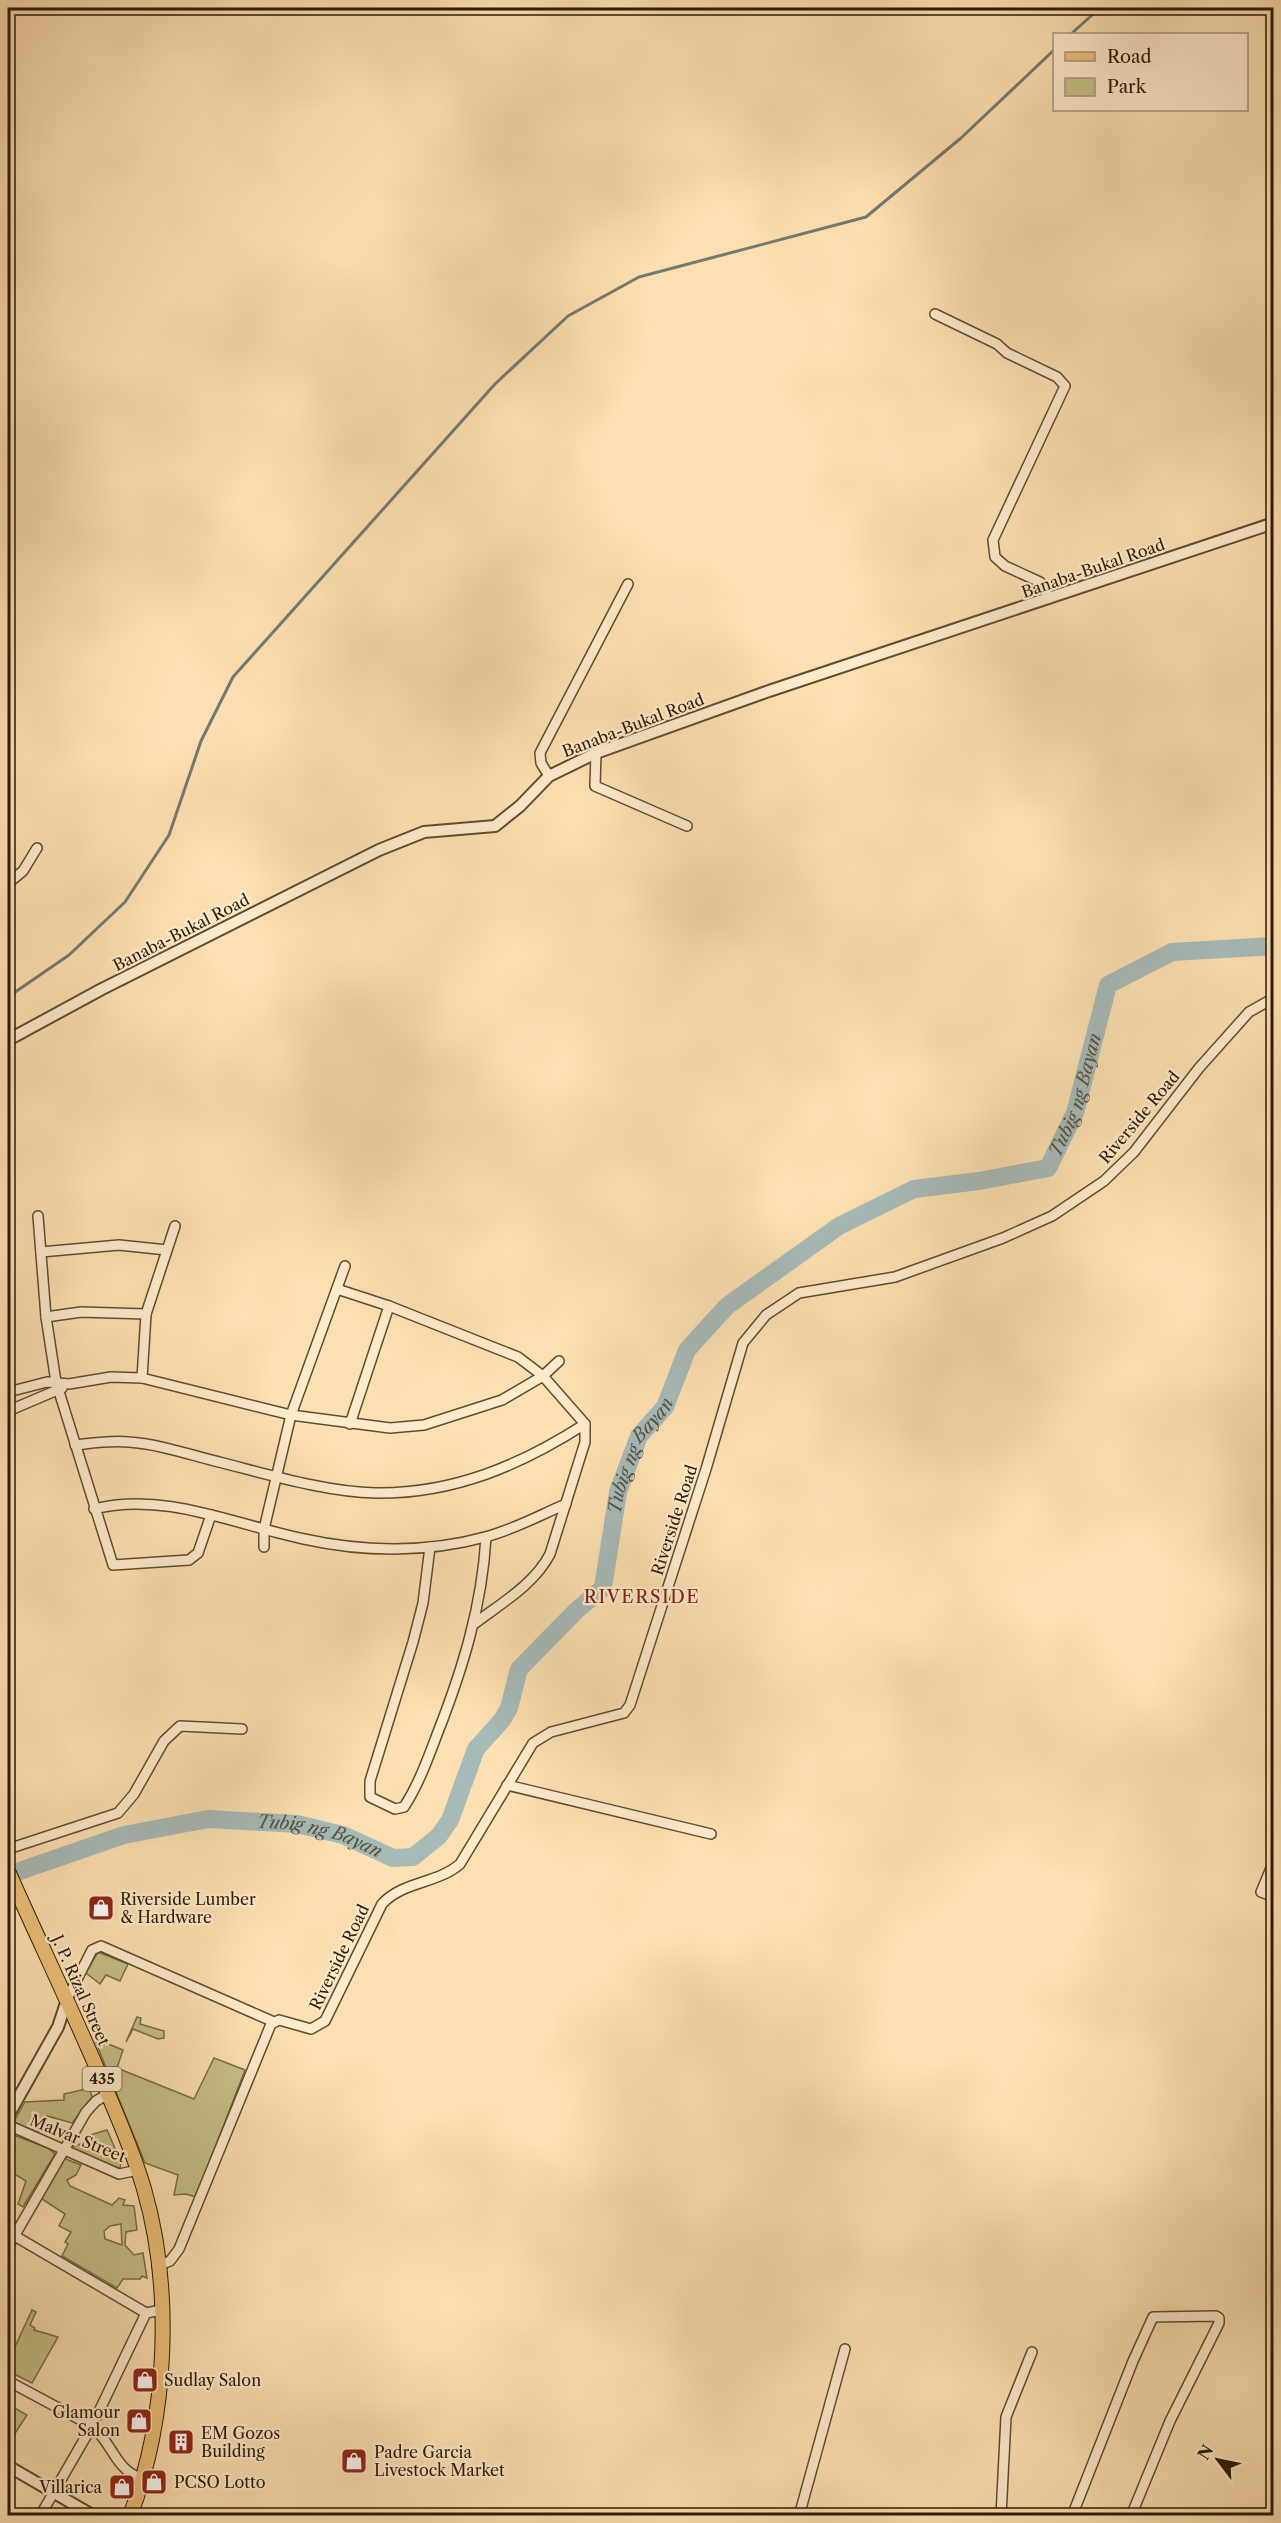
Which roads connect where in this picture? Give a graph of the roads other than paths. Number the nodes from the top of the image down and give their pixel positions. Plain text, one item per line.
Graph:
1 (934, 314) dead end
2 (1274, 523) edge
3 (628, 584) dead end
4 (1050, 598) junction
5 (596, 753) junction
6 (549, 776) junction
7 (687, 826) dead end
8 (37, 848) dead end
9 (8, 878) edge
10 (1274, 998) edge
11 (8, 1040) edge
12 (38, 1216) dead end
13 (175, 1226) dead end
14 (167, 1250) junction
15 (41, 1252) junction
16 (345, 1266) dead end
17 (337, 1289) junction
18 (389, 1305) junction
19 (146, 1314) junction
20 (46, 1317) junction
21 (559, 1361) dead end
22 (543, 1376) junction
23 (142, 1378) junction
24 (57, 1386) junction
25 (22, 1390) junction
26 (8, 1392) edge
27 (26, 1402) junction
28 (8, 1411) edge
29 (291, 1414) junction
30 (350, 1424) junction
31 (585, 1424) junction
32 (75, 1445) junction
33 (275, 1476) junction
34 (566, 1504) junction
35 (94, 1509) junction
36 (211, 1515) junction
37 (264, 1529) junction
38 (486, 1537) junction
39 (264, 1547) dead end
40 (430, 1547) junction
41 (474, 1624) junction
42 (242, 1729) dead end
43 (507, 1785) junction
44 (711, 1834) dead end
45 (8, 1850) edge
46 (1274, 1861) edge
47 (8, 1871) edge
48 (1274, 1897) edge
49 (66, 2003) junction
50 (274, 2022) junction
51 (105, 2095) junction
52 (8, 2116) edge
53 (8, 2125) edge
54 (62, 2150) junction
55 (135, 2171) junction
56 (10, 2234) edge
57 (8, 2247) edge
58 (157, 2266) junction
59 (162, 2310) junction
60 (146, 2313) junction
61 (845, 2349) dead end
62 (1032, 2352) dead end
63 (8, 2381) edge
64 (92, 2426) junction
65 (8, 2466) edge
66 (141, 2478) junction
67 (53, 2492) junction
68 (40, 2516) edge
69 (94, 2516) edge
70 (130, 2516) edge
71 (798, 2516) edge
72 (1001, 2516) edge
73 (1072, 2516) edge
74 (1131, 2516) edge

1 - 4 street
2 - 4 street, Banaba-Bukal Road
3 - 6 street
4 - 5 street, Banaba-Bukal Road
5 - 6 street, Banaba-Bukal Road
5 - 7 street
6 - 11 street, Banaba-Bukal Road
8 - 9 street
10 - 43 street, Riverside Road
12 - 15 street
13 - 14 street
14 - 15 street
14 - 19 street
15 - 20 street
16 - 17 street
17 - 18 street
17 - 29 street
18 - 22 street
18 - 30 street
19 - 20 street
19 - 23 street
20 - 24 street
21 - 22 street
22 - 30 street
22 - 31 street
23 - 24 street
23 - 29 street
24 - 25 street
24 - 27 street
24 - 32 street
25 - 26 street
25 - 27 street
27 - 28 street
29 - 30 street
29 - 33 street
31 - 33 street
31 - 34 street
32 - 33 street
32 - 35 street
33 - 37 street
34 - 38 street
34 - 41 street
35 - 36 street
35 - 36 street
36 - 37 street
37 - 39 street
37 - 40 street
38 - 40 street
38 - 41 street
40 - 41 street
42 - 45 street
43 - 44 street
43 - 50 street, Riverside Road
46 - 48 street
47 - 49 main road, J. P. Rizal Street / 435
49 - 50 street, Riverside Road
49 - 51 main road, J. P. Rizal Street / 435
49 - 52 street
50 - 58 street
51 - 54 street
51 - 55 main road, J. P. Rizal Street / 435
53 - 54 street, Malvar Street
54 - 55 street, Malvar Street
54 - 56 street
55 - 58 main road, J. P. Rizal Street / 435
56 - 57 street
56 - 60 street
58 - 59 main road, J. P. Rizal Street / 435
59 - 60 street
59 - 66 main road, J. P. Rizal Street / 435
60 - 64 street
61 - 71 street
62 - 72 street
63 - 64 street
64 - 66 street
64 - 67 street
65 - 67 street
66 - 70 main road, J. P. Rizal Street / 435
67 - 68 street
67 - 69 street
73 - 74 street

